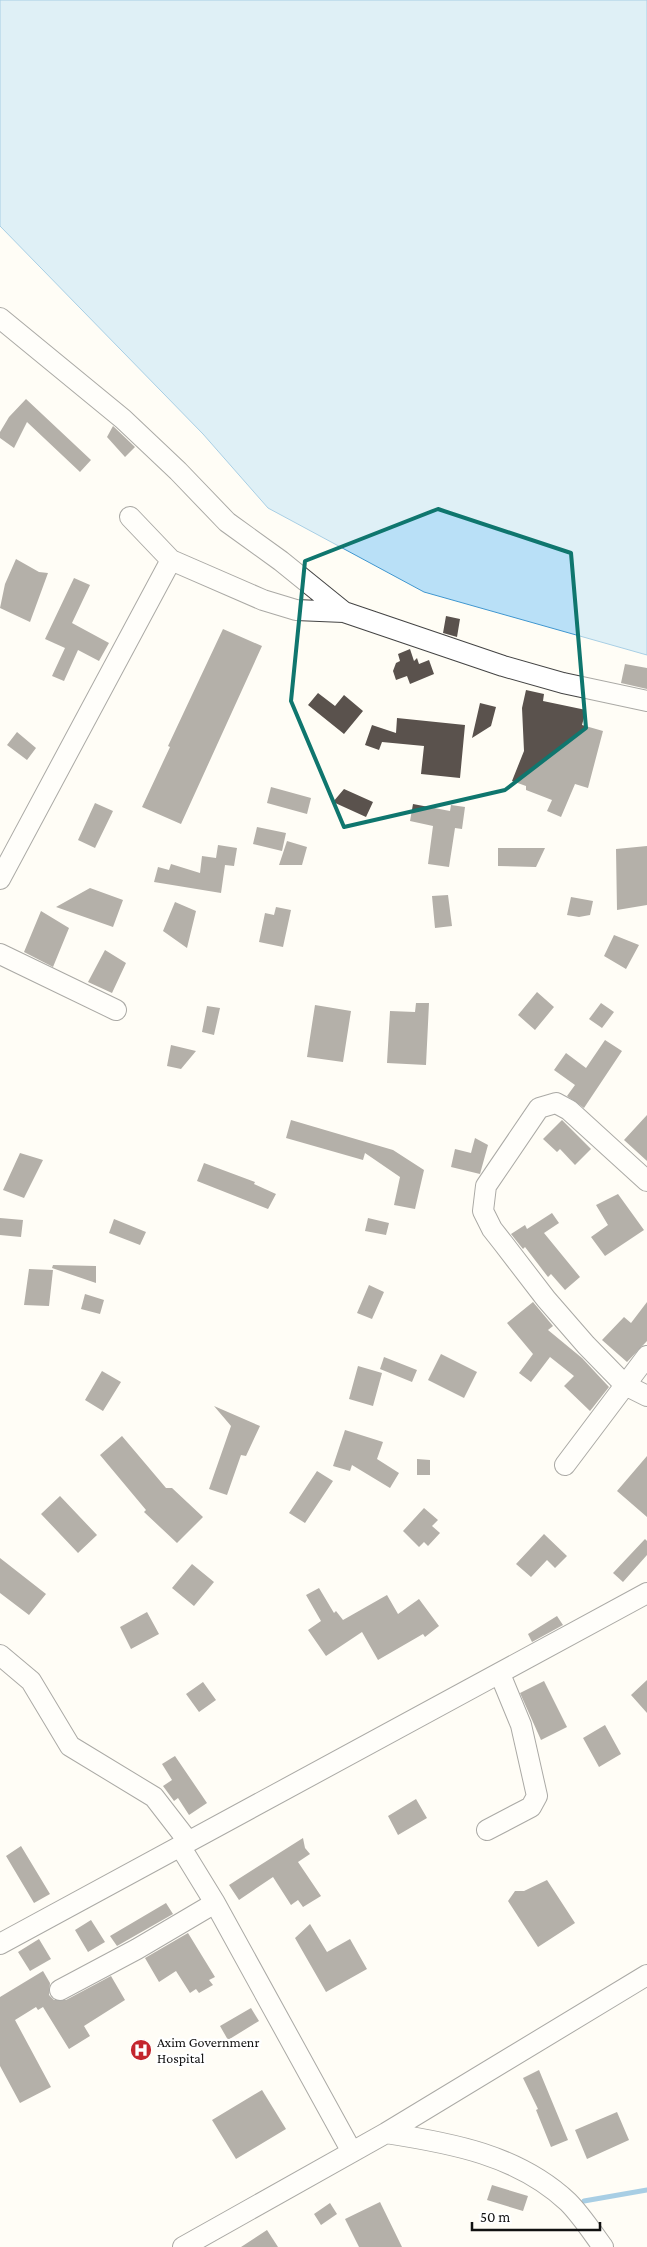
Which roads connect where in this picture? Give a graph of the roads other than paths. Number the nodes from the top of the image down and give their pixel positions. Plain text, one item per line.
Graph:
1 (0, 318) edge
2 (130, 517) dead end
3 (171, 560) junction
4 (344, 612) junction
5 (647, 701) edge
6 (0, 879) edge
7 (0, 954) edge
8 (116, 1010) dead end
9 (647, 1182) edge
10 (647, 1356) edge
11 (625, 1385) junction
12 (647, 1396) edge
13 (565, 1465) dead end
14 (647, 1593) edge
15 (0, 1655) edge
16 (500, 1674) junction
17 (486, 1830) dead end
18 (184, 1843) junction
19 (215, 1903) junction
20 (0, 1944) edge
21 (647, 1975) edge
22 (60, 1990) dead end
23 (386, 2133) junction
24 (352, 2152) junction
25 (183, 2247) edge
26 (603, 2247) edge

1 - 4 street
2 - 3 street
3 - 4 street
3 - 6 street
4 - 5 street
7 - 8 street
9 - 11 street
10 - 11 street
11 - 12 street
11 - 13 street
14 - 16 street
15 - 18 street
16 - 17 street
16 - 18 street
18 - 19 street
18 - 20 street
19 - 22 street
19 - 24 street
21 - 23 street
23 - 24 street
23 - 26 street
24 - 25 street

